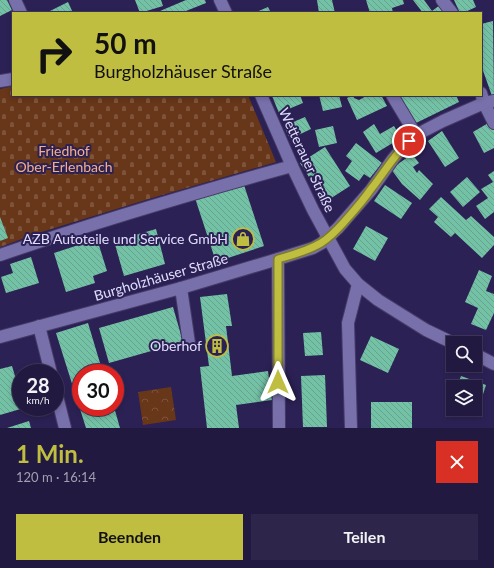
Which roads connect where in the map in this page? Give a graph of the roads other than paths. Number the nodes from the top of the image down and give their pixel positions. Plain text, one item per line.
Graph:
1 (15, 0) edge
2 (220, 0) edge
3 (442, 0) edge
4 (21, 12) edge
5 (226, 12) edge
6 (451, 12) edge
7 (12, 79) edge
8 (0, 81) edge
9 (261, 96) edge
10 (393, 96) edge
11 (486, 99) edge
12 (494, 122) edge
13 (416, 135) junction
14 (292, 166) junction
15 (327, 238) junction
16 (0, 255) edge
17 (278, 259) junction
18 (358, 284) junction
19 (181, 288) junction
20 (39, 326) junction
21 (0, 337) edge
22 (446, 340) edge
23 (189, 343) dead end
24 (482, 358) edge
25 (49, 364) edge
26 (494, 364) edge
27 (62, 416) edge
28 (65, 428) edge
29 (279, 428) edge
30 (351, 428) edge

1 - 4 street
2 - 5 street
3 - 6 street
7 - 8 street
9 - 14 street, Wetterauer Straße
10 - 13 street
11 - 12 street
11 - 13 street, Burgholzhäuser Straße
13 - 15 street, Burgholzhäuser Straße
14 - 15 street, Wetterauer Straße
14 - 16 street
15 - 17 street, Burgholzhäuser Straße
15 - 18 street, Wetterauer Straße
17 - 19 street, Burgholzhäuser Straße
17 - 29 street
18 - 22 street, Wetterauer Straße
18 - 30 street
19 - 20 street, Burgholzhäuser Straße
19 - 23 street
20 - 21 street, Burgholzhäuser Straße
20 - 25 street
24 - 26 street
27 - 28 street

